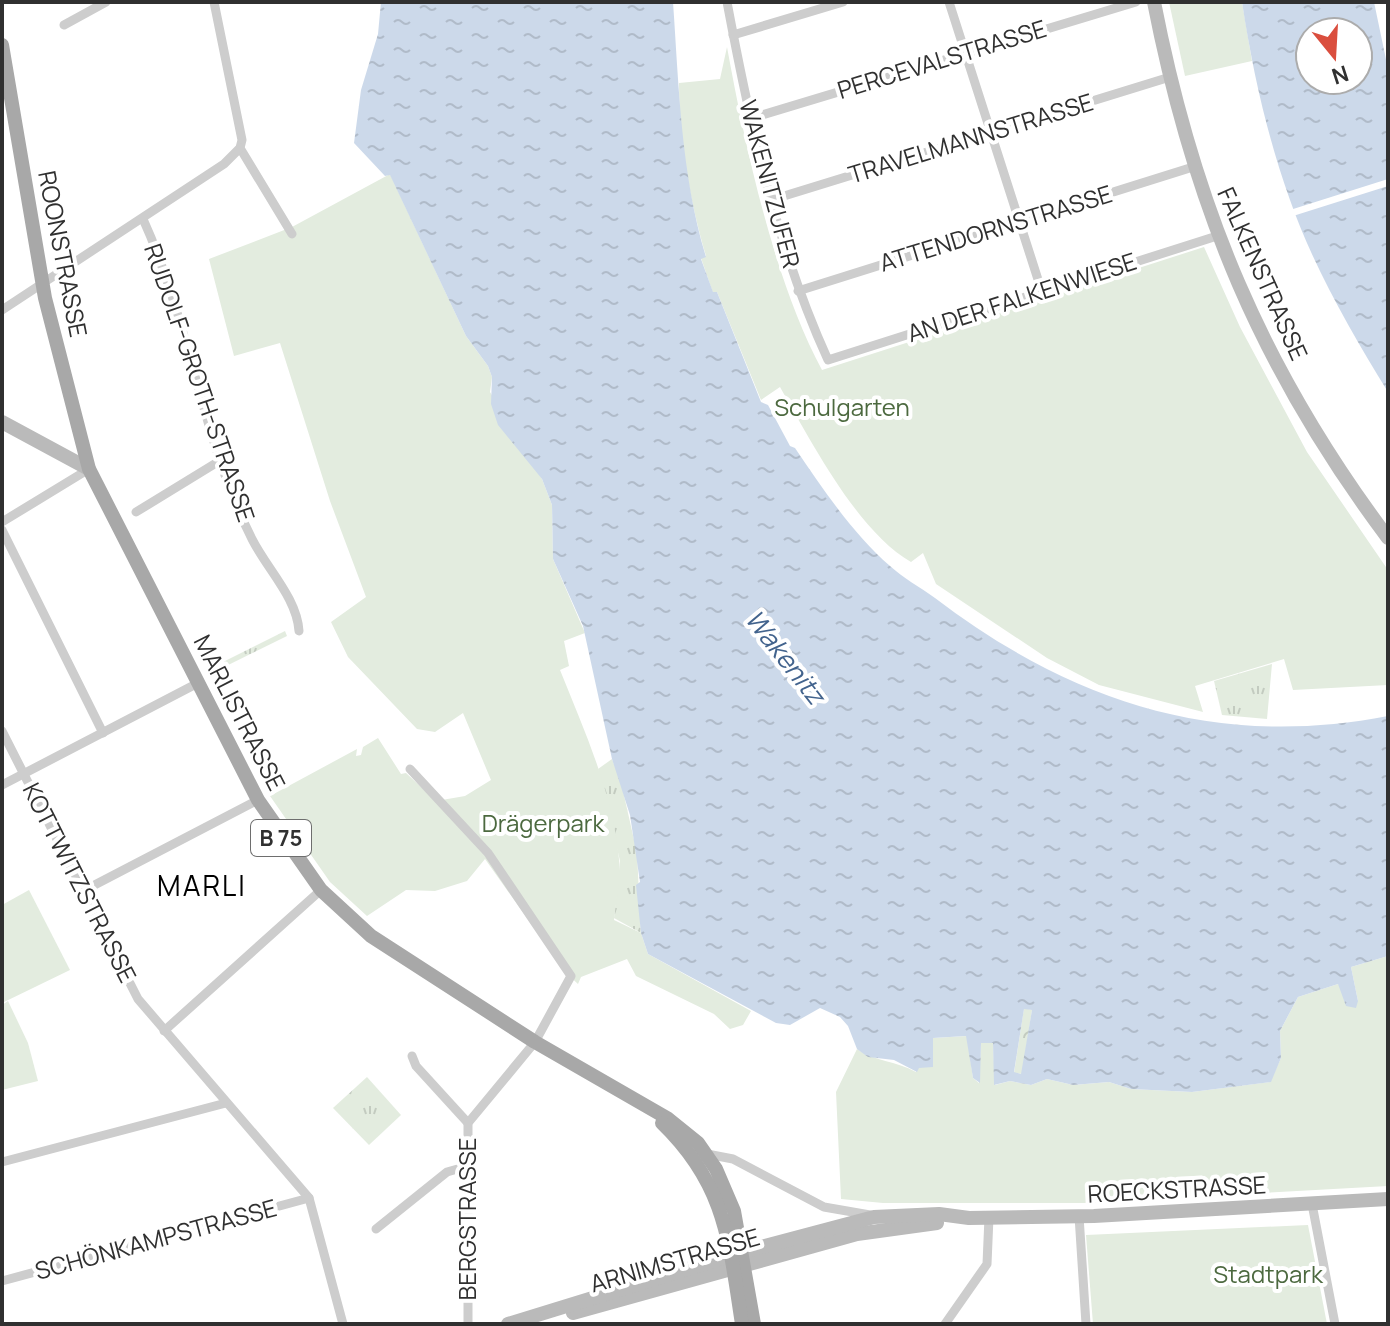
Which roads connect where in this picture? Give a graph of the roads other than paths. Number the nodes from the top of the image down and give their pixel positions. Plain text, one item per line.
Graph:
1 (106, 2) edge
2 (214, 2) edge
3 (727, 2) edge
4 (843, 2) edge
5 (949, 2) edge
6 (1136, 2) edge
7 (1154, 2) edge
8 (64, 25) dead end
9 (733, 35) junction
10 (2, 45) edge
11 (964, 53) junction
12 (1170, 77) junction
13 (749, 119) junction
14 (991, 133) junction
15 (240, 148) junction
16 (1193, 167) junction
17 (771, 200) junction
18 (143, 219) junction
19 (1020, 222) junction
20 (292, 234) dead end
21 (1217, 236) junction
22 (42, 284) junction
23 (798, 291) junction
24 (1042, 292) junction
25 (2, 310) edge
26 (828, 360) joint
27 (2, 422) edge
28 (221, 460) junction
29 (89, 469) junction
30 (136, 512) dead end
31 (2, 522) edge
32 (2, 530) edge
33 (1388, 538) edge
34 (299, 631) dead end
35 (198, 683) junction
36 (2, 731) edge
37 (103, 733) junction
38 (410, 769) dead end
39 (24, 774) junction
40 (2, 785) edge
41 (258, 800) junction
42 (321, 890) junction
43 (83, 891) junction
44 (164, 1031) junction
45 (535, 1042) junction
46 (412, 1056) dead end
47 (226, 1103) junction
48 (468, 1123) junction
49 (682, 1136) junction
50 (707, 1154) junction
51 (2, 1162) edge
52 (468, 1166) junction
53 (309, 1198) junction
54 (1388, 1199) edge
55 (1312, 1204) junction
56 (828, 1208) junction
57 (882, 1216) junction
58 (1079, 1216) junction
59 (989, 1217) junction
60 (969, 1218) junction
61 (376, 1229) dead end
62 (833, 1233) junction
63 (738, 1261) junction
64 (2, 1281) edge
65 (343, 1324) edge
66 (468, 1324) edge
67 (512, 1324) edge
68 (742, 1324) edge
69 (754, 1324) edge
70 (945, 1324) edge
71 (1086, 1324) edge
72 (1335, 1324) edge

1 - 8 street
2 - 15 street
3 - 9 street, WAKENITZUFER
4 - 9 street
5 - 11 street
6 - 11 street, PERCEVALSTRASSE
7 - 12 main road, FALKENSTRASSE
9 - 13 street, WAKENITZUFER
10 - 22 main road, ROONSTRASSE / B 75
11 - 13 street, PERCEVALSTRASSE
11 - 14 street
12 - 14 street, TRAVELMANNSTRASSE
12 - 16 main road, FALKENSTRASSE
13 - 17 street, WAKENITZUFER
14 - 17 street, TRAVELMANNSTRASSE
14 - 19 street
15 - 18 street
15 - 20 street
16 - 19 street, ATTENDORNSTRASSE
16 - 21 main road, FALKENSTRASSE
17 - 23 street, WAKENITZUFER
18 - 22 street
18 - 28 street, RUDOLF-GROTH-STRASSE
19 - 23 street, ATTENDORNSTRASSE
19 - 24 street
21 - 24 street, AN DER FALKENWIESE
21 - 33 main road, FALKENSTRASSE
22 - 25 street
22 - 29 main road, ROONSTRASSE / B 75
23 - 26 street, WAKENITZUFER
24 - 26 street, AN DER FALKENWIESE
27 - 29 main road
28 - 30 street
28 - 34 street, RUDOLF-GROTH-STRASSE
29 - 31 street
29 - 35 main road, MARLISTRASSE / B 75
32 - 37 street
35 - 37 street
35 - 41 main road, MARLISTRASSE / B 75
36 - 39 street, KOTTWITZSTRASSE
37 - 39 street
38 - 45 street, BERGSTRASSE
39 - 40 street
39 - 43 street, KOTTWITZSTRASSE
41 - 42 main road, MARLISTRASSE / B 75
41 - 43 street
42 - 44 street
42 - 45 main road, MARLISTRASSE / B 75
43 - 44 street, KOTTWITZSTRASSE
44 - 47 street, KOTTWITZSTRASSE
45 - 48 street, BERGSTRASSE
45 - 49 main road, MARLISTRASSE / B 75
46 - 48 street
47 - 51 street
47 - 53 street, KOTTWITZSTRASSE
48 - 52 street, BERGSTRASSE
49 - 50 main road, B 75
49 - 63 main road, B 75
50 - 56 street
50 - 63 main road, B 75
52 - 61 street
52 - 66 street, BERGSTRASSE
53 - 64 street, SCHÖNKAMPSTRASSE
53 - 65 street
54 - 55 main road, ROECKSTRASSE
55 - 58 main road, ROECKSTRASSE
55 - 72 street
56 - 57 street, ROECKSTRASSE
56 - 62 street
57 - 60 main road, ROECKSTRASSE
57 - 62 main road, ROECKSTRASSE
58 - 59 main road, ROECKSTRASSE
58 - 71 street
59 - 60 main road, ROECKSTRASSE
59 - 70 street
60 - 62 main road, ROECKSTRASSE
62 - 63 main road, ARNIMSTRASSE
63 - 67 main road, ARNIMSTRASSE
63 - 68 main road, B 75
63 - 69 main road, B 75

